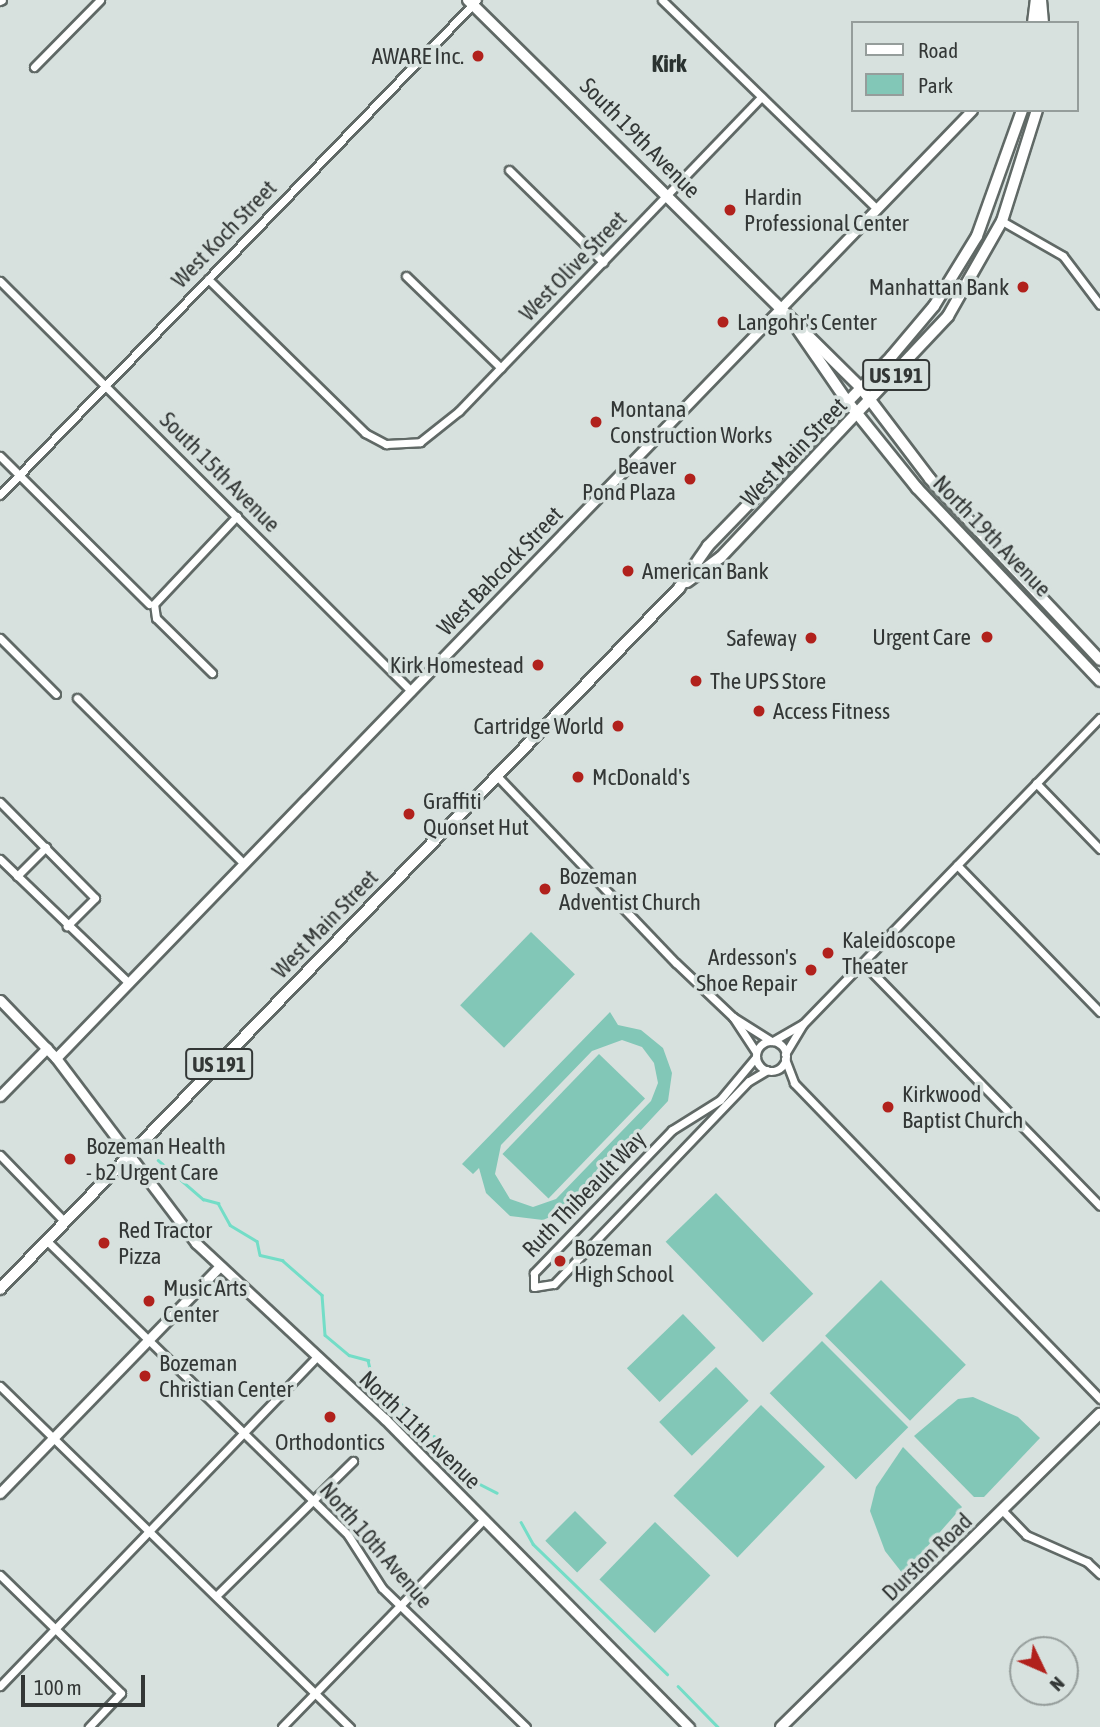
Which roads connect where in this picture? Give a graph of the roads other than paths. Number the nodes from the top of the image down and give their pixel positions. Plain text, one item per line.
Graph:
1 (100, 0) edge
2 (662, 0) edge
3 (1036, 0) edge
4 (1041, 0) edge
5 (472, 2) edge
6 (1033, 21) edge
7 (1043, 21) edge
8 (34, 67) dead end
9 (761, 97) junction
10 (970, 112) edge
11 (1021, 112) edge
12 (1036, 112) edge
13 (509, 170) dead end
14 (667, 196) junction
15 (877, 209) junction
16 (1002, 220) junction
17 (603, 262) junction
18 (406, 276) dead end
19 (208, 279) junction
20 (0, 281) edge
21 (8, 289) junction
22 (0, 297) edge
23 (1100, 305) edge
24 (782, 306) junction
25 (501, 368) junction
26 (105, 386) junction
27 (861, 388) junction
28 (847, 401) junction
29 (873, 401) junction
30 (859, 415) junction
31 (0, 456) edge
32 (19, 475) junction
33 (0, 495) edge
34 (237, 516) junction
35 (679, 588) junction
36 (149, 604) dead end
37 (0, 638) edge
38 (1100, 660) edge
39 (212, 673) dead end
40 (1100, 681) edge
41 (411, 691) junction
42 (56, 694) dead end
43 (77, 698) dead end
44 (1100, 718) edge
45 (498, 777) junction
46 (1036, 783) junction
47 (0, 802) edge
48 (46, 847) junction
49 (1100, 849) edge
50 (0, 859) edge
51 (244, 864) junction
52 (957, 865) junction
53 (17, 876) junction
54 (67, 926) junction
55 (863, 963) junction
56 (129, 983) junction
57 (0, 1000) edge
58 (1100, 1012) edge
59 (733, 1017) junction
60 (803, 1024) junction
61 (772, 1041) junction
62 (47, 1048) junction
63 (756, 1055) junction
64 (785, 1057) junction
65 (56, 1058) junction
66 (770, 1070) junction
67 (801, 1090) junction
68 (0, 1096) edge
69 (0, 1155) edge
70 (130, 1155) junction
71 (1100, 1206) edge
72 (65, 1222) junction
73 (47, 1241) junction
74 (220, 1266) junction
75 (0, 1289) edge
76 (149, 1339) junction
77 (315, 1359) junction
78 (0, 1386) edge
79 (1100, 1399) edge
80 (1100, 1414) edge
81 (244, 1433) junction
82 (54, 1438) junction
83 (353, 1461) dead end
84 (0, 1493) edge
85 (313, 1500) junction
86 (1002, 1510) junction
87 (484, 1519) junction
88 (149, 1531) junction
89 (1100, 1574) edge
90 (0, 1575) edge
91 (217, 1595) junction
92 (400, 1606) junction
93 (55, 1628) junction
94 (0, 1686) edge
95 (315, 1693) junction
96 (89, 1727) edge
97 (282, 1727) edge
98 (349, 1727) edge
99 (526, 1727) edge
100 (689, 1727) edge
101 (781, 1727) edge

1 - 8 street
2 - 9 street
3 - 6 main road
4 - 7 main road
5 - 14 main road, South 19th Avenue
5 - 19 street, West Koch Street
9 - 14 street, West Olive Street
9 - 15 street
10 - 15 street, West Babcock Street
11 - 27 main road, West Main Street / US 191
12 - 16 main road, West Main Street / US 191
13 - 17 street
14 - 17 street, West Olive Street
14 - 24 main road, South 19th Avenue
15 - 24 street, West Babcock Street
16 - 23 street
16 - 29 main road, West Main Street / US 191
17 - 25 street, West Olive Street
18 - 25 street
19 - 25 street, West Olive Street
19 - 26 street, West Koch Street
20 - 21 street, South 15th Avenue
21 - 22 street
21 - 26 street, South 15th Avenue
24 - 27 main road, South 19th Avenue
24 - 28 main road, South 19th Avenue
24 - 41 street, West Babcock Street
26 - 32 street, West Koch Street
26 - 34 street, South 15th Avenue
27 - 28 main road, West Main Street / US 191
27 - 29 main road, South 19th Avenue
28 - 30 main road, South 19th Avenue
28 - 35 main road, West Main Street / US 191
29 - 30 main road, West Main Street / US 191
29 - 38 main road, North 19th Avenue
30 - 35 main road, West Main Street / US 191
30 - 40 main road, North 19th Avenue
31 - 32 street
32 - 33 street, West Koch Street
32 - 36 street
34 - 39 street
34 - 41 street, South 15th Avenue
35 - 45 main road, West Main Street / US 191
37 - 42 street
41 - 51 street, West Babcock Street
43 - 51 street
44 - 46 street
45 - 59 street
45 - 70 main road, West Main Street / US 191
46 - 49 street
46 - 52 street
47 - 48 street
48 - 53 street
48 - 54 street
50 - 53 street
51 - 56 street, West Babcock Street
52 - 55 street
52 - 58 street
53 - 54 street
54 - 56 street
55 - 60 street
55 - 71 street
56 - 65 street, West Babcock Street
57 - 62 street, North 11th Avenue
59 - 61 street
59 - 63 street
60 - 61 street
60 - 64 street
61 - 63 street
61 - 64 street
62 - 65 street, North 11th Avenue
62 - 68 street
63 - 66 street
63 - 66 street, Ruth Thibeault Way
64 - 66 street
64 - 67 street
65 - 70 street, North 11th Avenue
66 - 67 street
67 - 79 street
69 - 72 street
70 - 72 main road, West Main Street / US 191
70 - 74 street, North 11th Avenue
72 - 73 main road, West Main Street / US 191
73 - 75 main road, West Main Street / US 191
73 - 76 street, North 10th Avenue
74 - 76 street
74 - 77 street, North 11th Avenue
76 - 81 street, North 10th Avenue
76 - 82 street
77 - 81 street
77 - 87 street, North 11th Avenue
78 - 82 street
80 - 86 main road, Durston Road
81 - 85 street, North 10th Avenue
81 - 88 street
82 - 84 street
82 - 88 street
83 - 85 street
85 - 91 street
85 - 92 street, North 10th Avenue
86 - 89 street
86 - 101 main road, Durston Road
87 - 92 street
87 - 100 street, North 11th Avenue
88 - 91 street
88 - 93 street
90 - 93 street
91 - 95 street
92 - 95 street
92 - 99 street, North 10th Avenue
93 - 94 street
93 - 96 street
95 - 97 street
95 - 98 street

